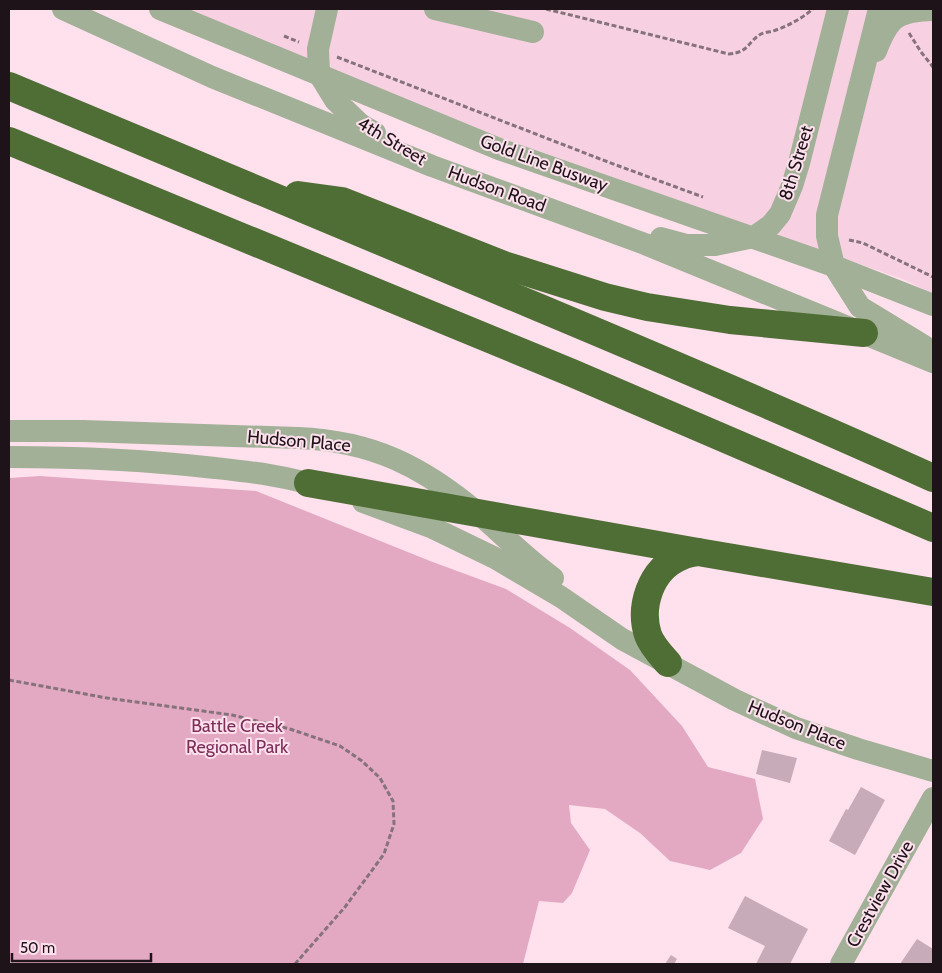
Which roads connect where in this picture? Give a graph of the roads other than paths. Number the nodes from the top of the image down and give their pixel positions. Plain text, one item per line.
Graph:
1 (63, 9) edge
2 (160, 9) edge
3 (327, 9) edge
4 (435, 9) edge
5 (838, 9) edge
6 (933, 10) edge
7 (888, 13) edge
8 (534, 32) dead end
9 (319, 74) junction
10 (9, 86) edge
11 (9, 141) edge
12 (432, 166) junction
13 (258, 189) junction
14 (595, 226) junction
15 (754, 238) junction
16 (834, 266) junction
17 (933, 305) edge
18 (864, 333) junction
19 (933, 352) edge
20 (933, 362) edge
21 (9, 431) edge
22 (9, 458) edge
23 (933, 478) edge
24 (308, 483) junction
25 (478, 513) junction
26 (933, 528) edge
27 (698, 552) junction
28 (933, 592) edge
29 (668, 663) junction
30 (933, 771) edge
31 (933, 798) edge
32 (841, 964) edge

1 - 12 street, Hudson Road
2 - 9 street, Gold Line Busway
3 - 9 street, 4th Street
4 - 8 street
5 - 15 street, 8th Street
6 - 7 street
7 - 16 street
9 - 12 street, 4th Street
9 - 15 street, Gold Line Busway
10 - 13 highway
11 - 26 highway
12 - 14 street, Hudson Road
13 - 18 highway
13 - 23 highway
14 - 15 street, 8th Street
14 - 18 street, Hudson Road
15 - 16 street, Gold Line Busway
16 - 17 street, Gold Line Busway
16 - 19 street
18 - 20 street, Hudson Road
21 - 25 street, Hudson Place
22 - 24 street, Hudson Place
24 - 25 highway
24 - 29 street, Hudson Place
25 - 27 highway
25 - 29 street, Hudson Place
27 - 28 highway
27 - 29 highway
29 - 30 street, Hudson Place
31 - 32 street, Crestview Drive

